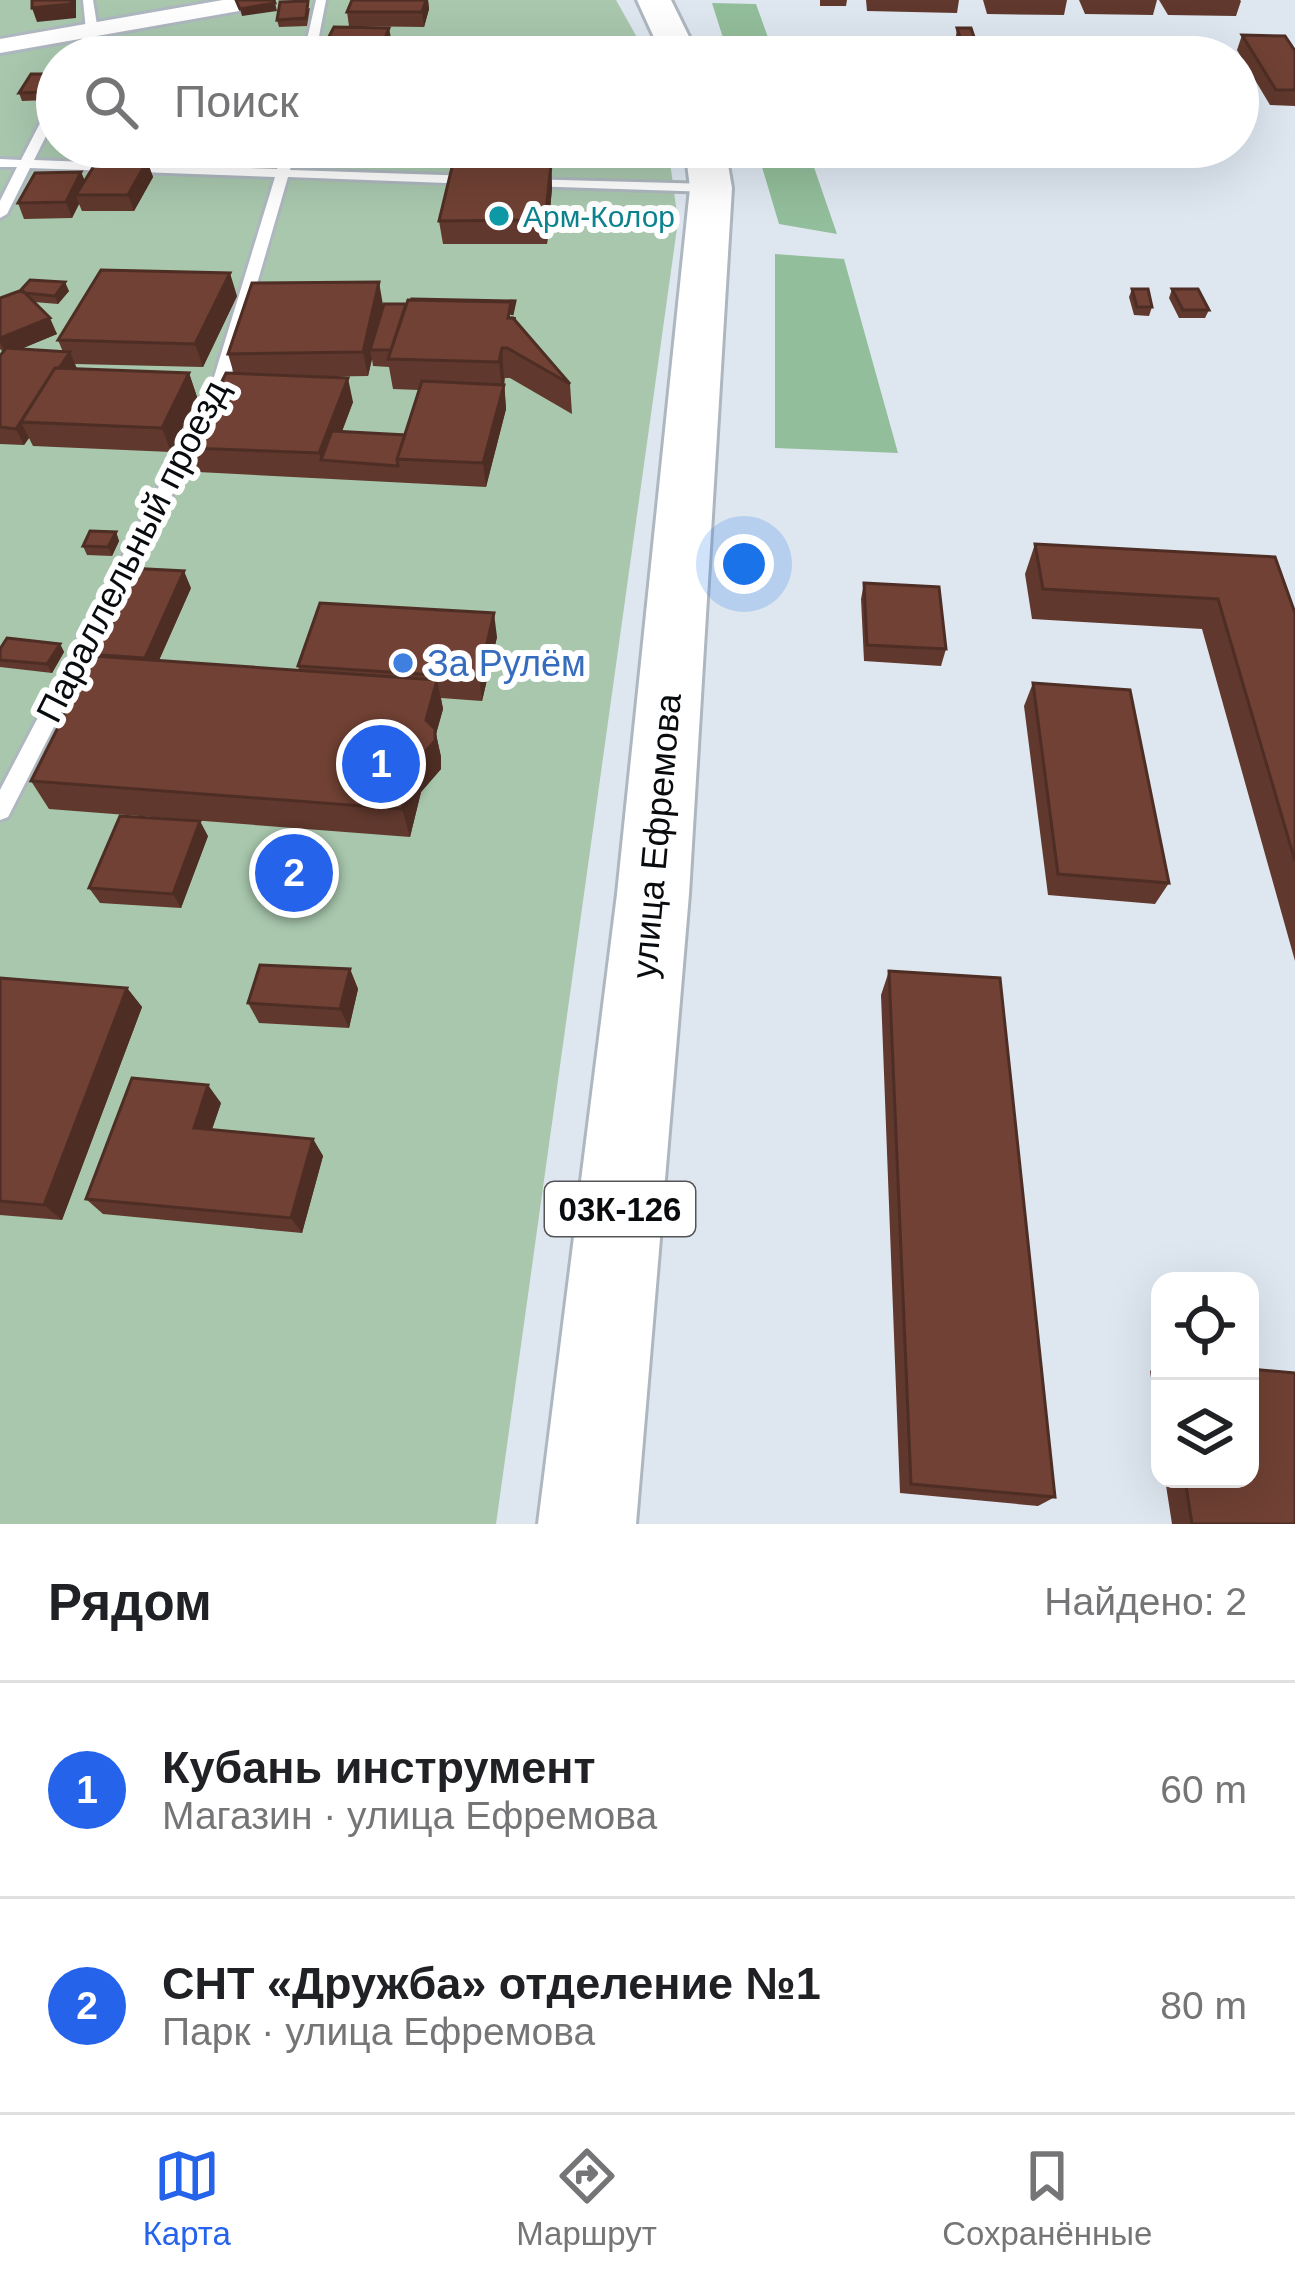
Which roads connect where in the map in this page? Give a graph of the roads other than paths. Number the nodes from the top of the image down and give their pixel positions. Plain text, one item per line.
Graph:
1 (88, 0) edge
2 (262, 0) edge
3 (321, 0) edge
4 (654, 0) edge
5 (92, 31) junction
6 (61, 36) edge
7 (90, 36) edge
8 (313, 36) edge
9 (675, 36) edge
10 (36, 40) edge
11 (0, 46) edge
12 (36, 145) edge
13 (0, 163) edge
14 (27, 164) junction
15 (36, 164) edge
16 (141, 168) edge
17 (285, 168) edge
18 (708, 168) edge
19 (284, 173) junction
20 (498, 180) edge
21 (521, 181) edge
22 (0, 214) edge
23 (0, 811) edge
24 (587, 1524) edge

1 - 5 lane
2 - 5 street
3 - 8 lane
4 - 9 main road
5 - 6 street
5 - 7 lane
10 - 11 street
12 - 14 lane
13 - 14 lane
14 - 15 lane
14 - 22 lane
16 - 19 lane
17 - 19 lane, Параллельный проезд
18 - 21 lane
18 - 24 main road, улица Ефремова / 03К-126
19 - 20 lane
19 - 23 lane, Параллельный проезд

